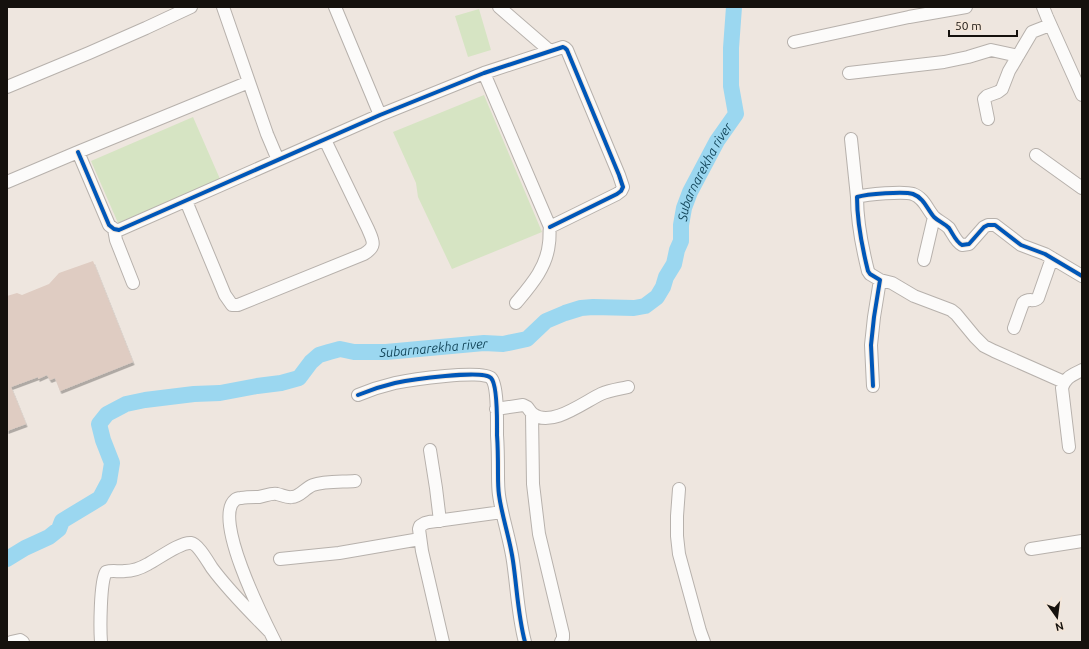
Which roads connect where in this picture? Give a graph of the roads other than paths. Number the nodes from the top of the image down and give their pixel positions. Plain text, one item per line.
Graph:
1 (191, 7) edge
2 (223, 7) edge
3 (335, 7) edge
4 (499, 7) edge
5 (966, 7) edge
6 (1043, 7) edge
7 (908, 12) edge
8 (1050, 25) junction
9 (794, 42) dead end
10 (550, 51) junction
11 (1018, 56) junction
12 (848, 73) dead end
13 (484, 74) junction
14 (249, 82) junction
15 (7, 87) edge
16 (1082, 95) edge
17 (380, 115) junction
18 (988, 119) dead end
19 (325, 140) junction
20 (851, 140) dead end
21 (78, 152) junction
22 (1036, 155) dead end
23 (278, 160) junction
24 (7, 182) edge
25 (1082, 188) edge
26 (857, 197) junction
27 (186, 201) junction
28 (934, 217) junction
29 (550, 227) junction
30 (114, 229) junction
31 (1052, 258) junction
32 (924, 260) dead end
33 (1082, 276) edge
34 (880, 280) junction
35 (132, 283) dead end
36 (516, 303) dead end
37 (1014, 328) dead end
38 (1082, 370) edge
39 (1064, 382) junction
40 (873, 386) dead end
41 (628, 387) dead end
42 (358, 395) dead end
43 (496, 409) junction
44 (532, 414) junction
45 (1069, 448) dead end
46 (430, 450) dead end
47 (355, 481) dead end
48 (679, 488) dead end
49 (502, 512) junction
50 (440, 521) junction
51 (420, 539) junction
52 (1082, 541) edge
53 (1031, 549) dead end
54 (280, 559) dead end
55 (272, 637) edge
56 (11, 642) edge
57 (23, 642) edge
58 (101, 642) edge
59 (443, 642) edge
60 (525, 642) edge
61 (561, 642) edge
62 (704, 642) edge

1 - 15 street
2 - 14 street
3 - 17 street
4 - 10 street
5 - 7 street
6 - 8 street
7 - 9 street
8 - 11 street
8 - 16 street
10 - 13 street
10 - 29 street
11 - 12 street
11 - 18 street
13 - 17 street
13 - 29 street
14 - 21 street
14 - 23 street
17 - 19 street
19 - 23 street
19 - 27 street
20 - 26 street
21 - 24 street
21 - 30 street
22 - 25 street
23 - 27 street
26 - 28 street
26 - 34 street
27 - 30 street
28 - 31 street
28 - 32 street
29 - 36 street
30 - 35 street
31 - 33 street
31 - 37 street
34 - 39 street
34 - 40 street
38 - 39 street
39 - 45 street
41 - 44 street
42 - 43 street
43 - 44 street
43 - 49 street
44 - 61 street
46 - 50 street
47 - 55 street
48 - 62 street
49 - 50 street
49 - 60 street
50 - 51 street
51 - 54 street
51 - 59 street
52 - 53 street
55 - 58 street
56 - 57 street

